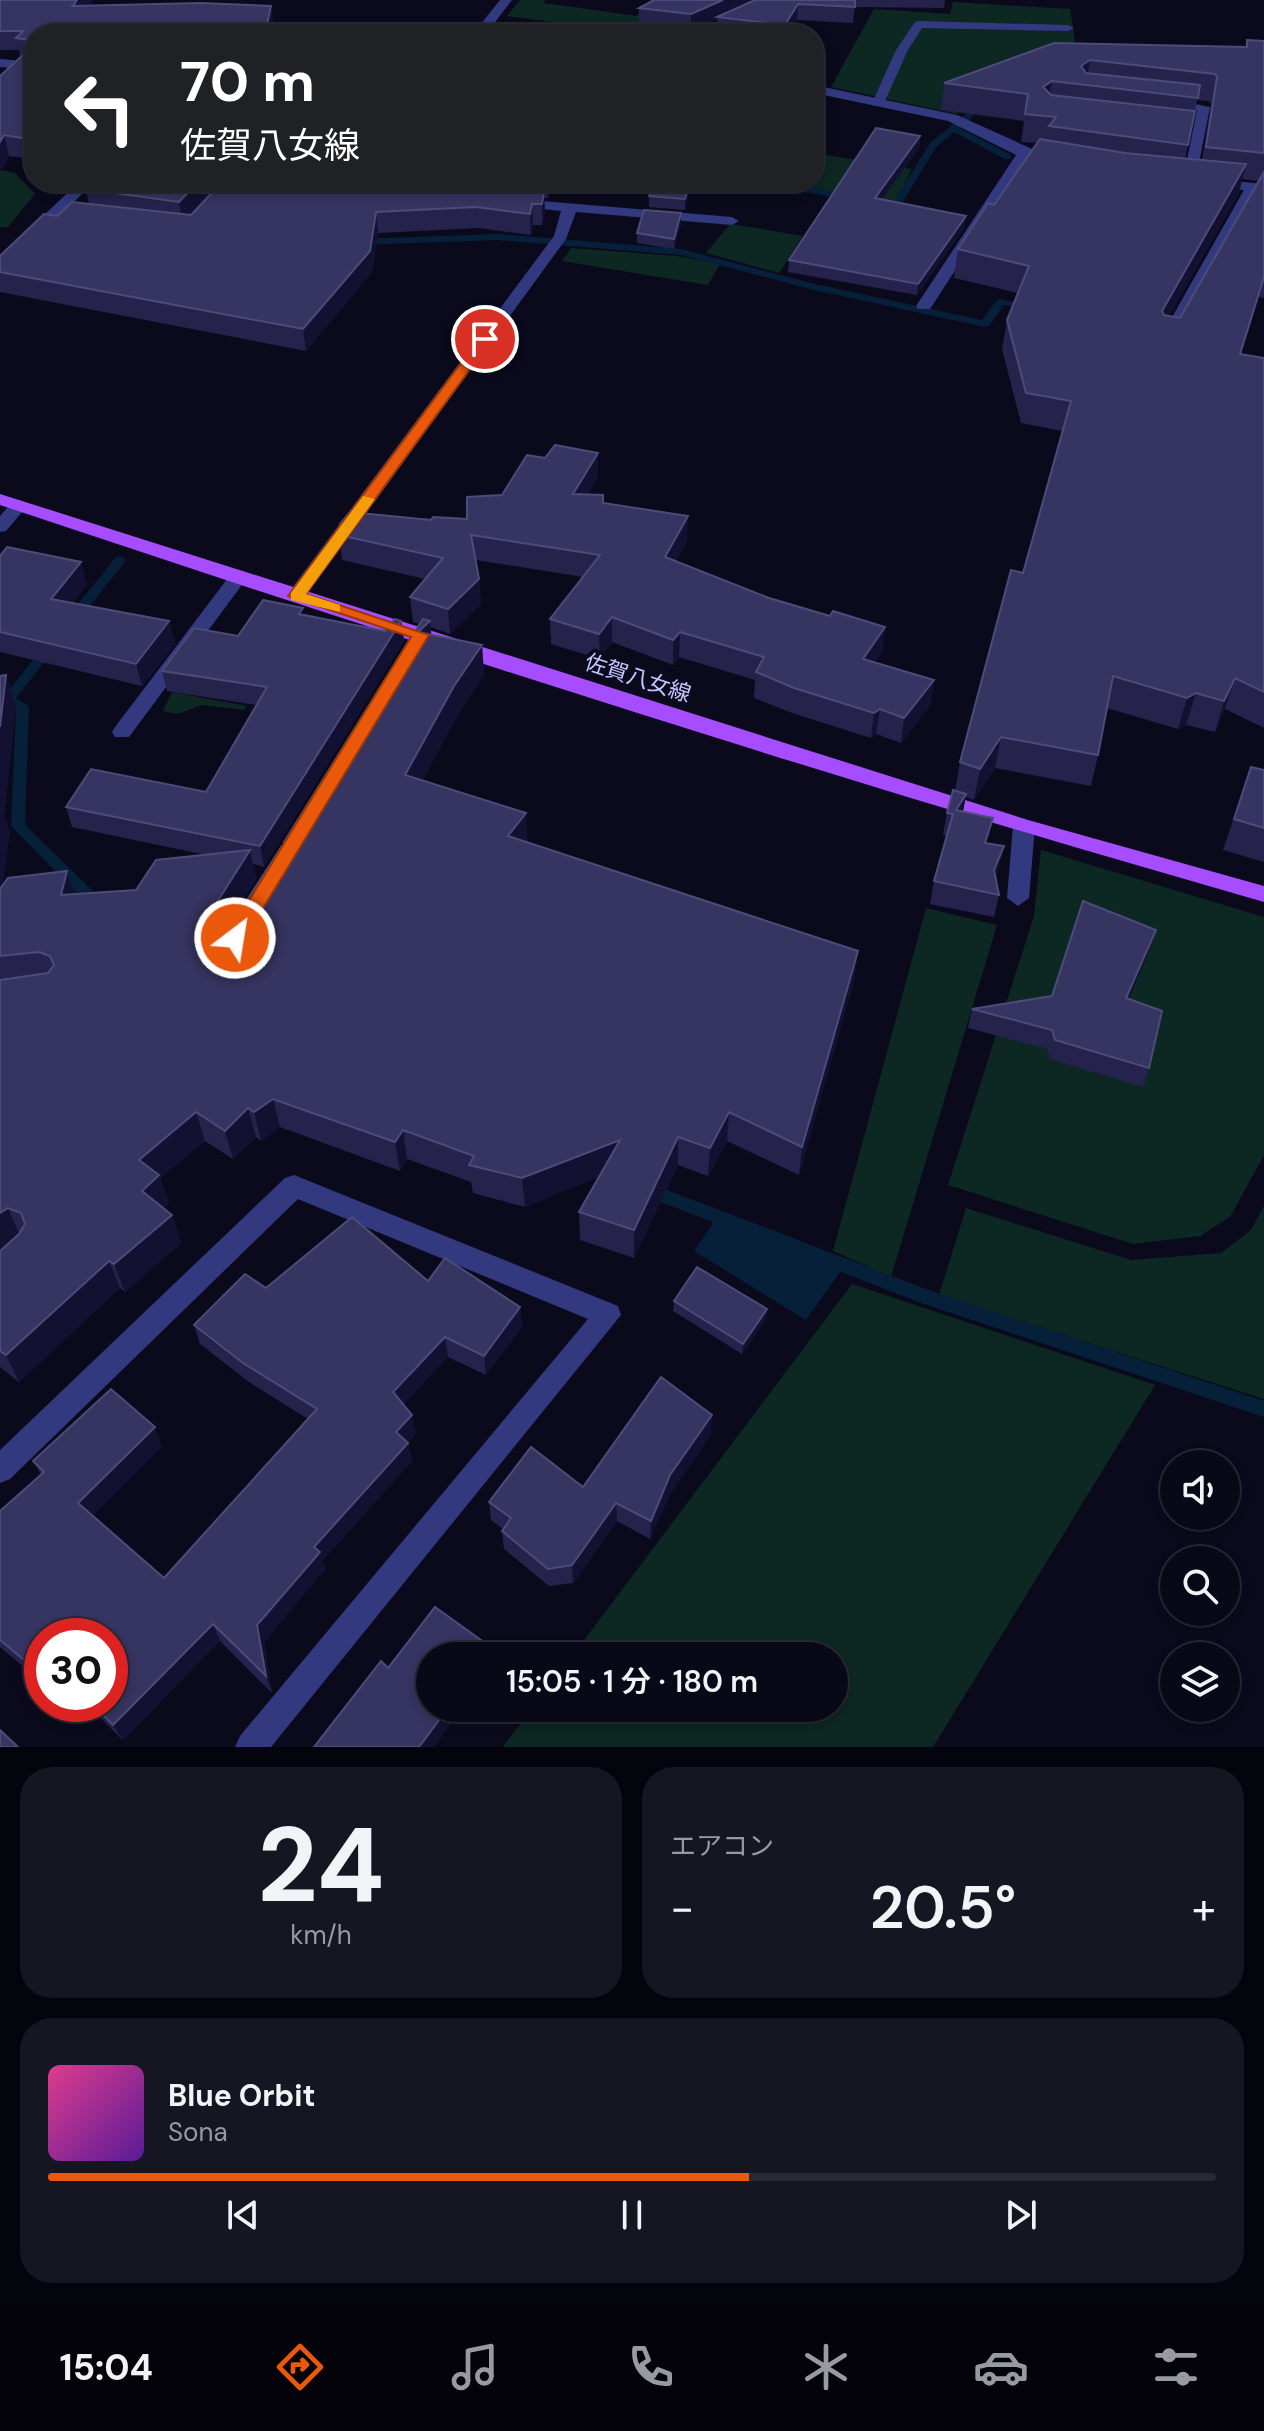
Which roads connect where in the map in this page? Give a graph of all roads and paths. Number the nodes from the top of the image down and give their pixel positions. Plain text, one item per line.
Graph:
1 (506, 0) edge
2 (777, 0) edge
3 (487, 24) edge
4 (721, 24) edge
5 (1068, 28) dead end
6 (0, 63) edge
7 (24, 65) edge
8 (824, 91) edge
9 (1160, 102) edge
10 (878, 103) junction
11 (1184, 131) edge
12 (1199, 133) junction
13 (1023, 155) junction
14 (1075, 166) edge
15 (1013, 171) junction
16 (1065, 179) edge
17 (1183, 180) joint
18 (1259, 187) edge
19 (76, 192) edge
20 (508, 202) edge
21 (570, 207) junction
22 (55, 212) junction
23 (100, 219) edge
24 (732, 221) dead end
25 (33, 233) edge
26 (924, 306) dead end
27 (1166, 342) edge
28 (9, 502) edge
29 (0, 527) edge
30 (238, 578) junction
31 (296, 596) junction
32 (122, 732) dead end
33 (1024, 826) junction
34 (1264, 894) edge
35 (1018, 898) dead end
36 (0, 1469) edge
37 (251, 1747) edge

1 - 3 street
2 - 4 street
5 - 10 lane
6 - 7 lane
8 - 10 street
9 - 12 lane
10 - 13 street
11 - 12 lane
12 - 17 lane
13 - 14 street
13 - 15 street
15 - 16 street
15 - 26 street
17 - 18 street
18 - 27 street
19 - 22 street
20 - 21 street
21 - 24 street
21 - 31 street
22 - 23 street
22 - 25 street
28 - 29 street
28 - 30 main road, 佐賀八女線
30 - 31 main road, 佐賀八女線
30 - 32 street
31 - 33 main road, 佐賀八女線
33 - 34 main road, 佐賀八女線
33 - 35 street
36 - 37 street

